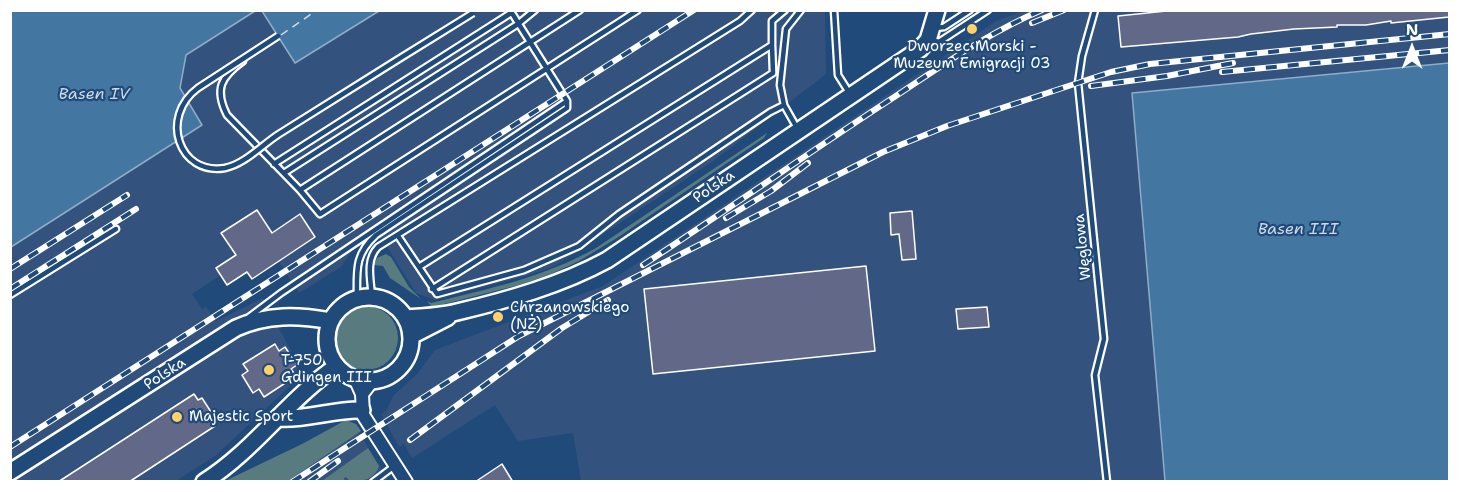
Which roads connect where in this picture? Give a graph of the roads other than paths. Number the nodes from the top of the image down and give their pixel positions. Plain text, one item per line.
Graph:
1 (535, 10) edge
2 (580, 10) edge
3 (638, 10) edge
4 (752, 10) edge
5 (785, 10) edge
6 (801, 10) edge
7 (834, 10) edge
8 (970, 10) edge
9 (988, 10) edge
10 (1095, 10) edge
11 (937, 11) edge
12 (475, 12) edge
13 (511, 12) edge
14 (518, 24) junction
15 (930, 34) junction
16 (530, 43) junction
17 (772, 45) junction
18 (547, 69) junction
19 (850, 96) junction
20 (567, 101) junction
21 (784, 105) junction
22 (799, 130) junction
23 (274, 164) junction
24 (284, 173) junction
25 (300, 190) junction
26 (116, 229) dead end
27 (398, 237) junction
28 (418, 267) junction
29 (432, 289) junction
30 (10, 295) edge
31 (365, 298) junction
32 (455, 313) junction
33 (406, 318) junction
34 (331, 321) junction
35 (226, 334) junction
36 (411, 336) junction
37 (337, 366) junction
38 (355, 378) junction
39 (372, 381) junction
40 (362, 402) junction
41 (279, 417) junction
42 (396, 465) junction
43 (10, 472) edge
44 (204, 482) edge
45 (373, 482) edge
46 (406, 482) edge
47 (1107, 482) edge

1 - 14 lane
2 - 16 lane
3 - 18 lane
4 - 27 lane
5 - 17 lane
6 - 21 lane
7 - 19 lane
8 - 15 lane
9 - 15 lane
10 - 47 lane, Węglowa
11 - 15 highway
12 - 23 lane, bridge
13 - 14 lane
13 - 23 lane
14 - 16 lane
14 - 24 lane
15 - 19 highway, Polska
16 - 18 lane
16 - 25 lane
17 - 28 lane
17 - 29 lane
18 - 20 lane
18 - 25 lane
19 - 22 highway, Polska
20 - 31 lane
20 - 35 lane
21 - 22 lane
21 - 29 lane
22 - 32 highway, Polska
23 - 24 lane
24 - 25 lane
26 - 30 lane
27 - 28 lane
27 - 31 lane
28 - 29 lane
31 - 33 highway
31 - 34 highway
32 - 33 highway, Polska
32 - 36 highway, Polska
33 - 36 highway
34 - 35 highway, Polska
34 - 37 highway
35 - 43 highway, Polska
36 - 39 highway
37 - 38 highway
37 - 41 highway
38 - 39 highway
38 - 40 street
39 - 40 street
40 - 41 highway
40 - 42 street
41 - 44 highway
42 - 45 lane
42 - 46 street

